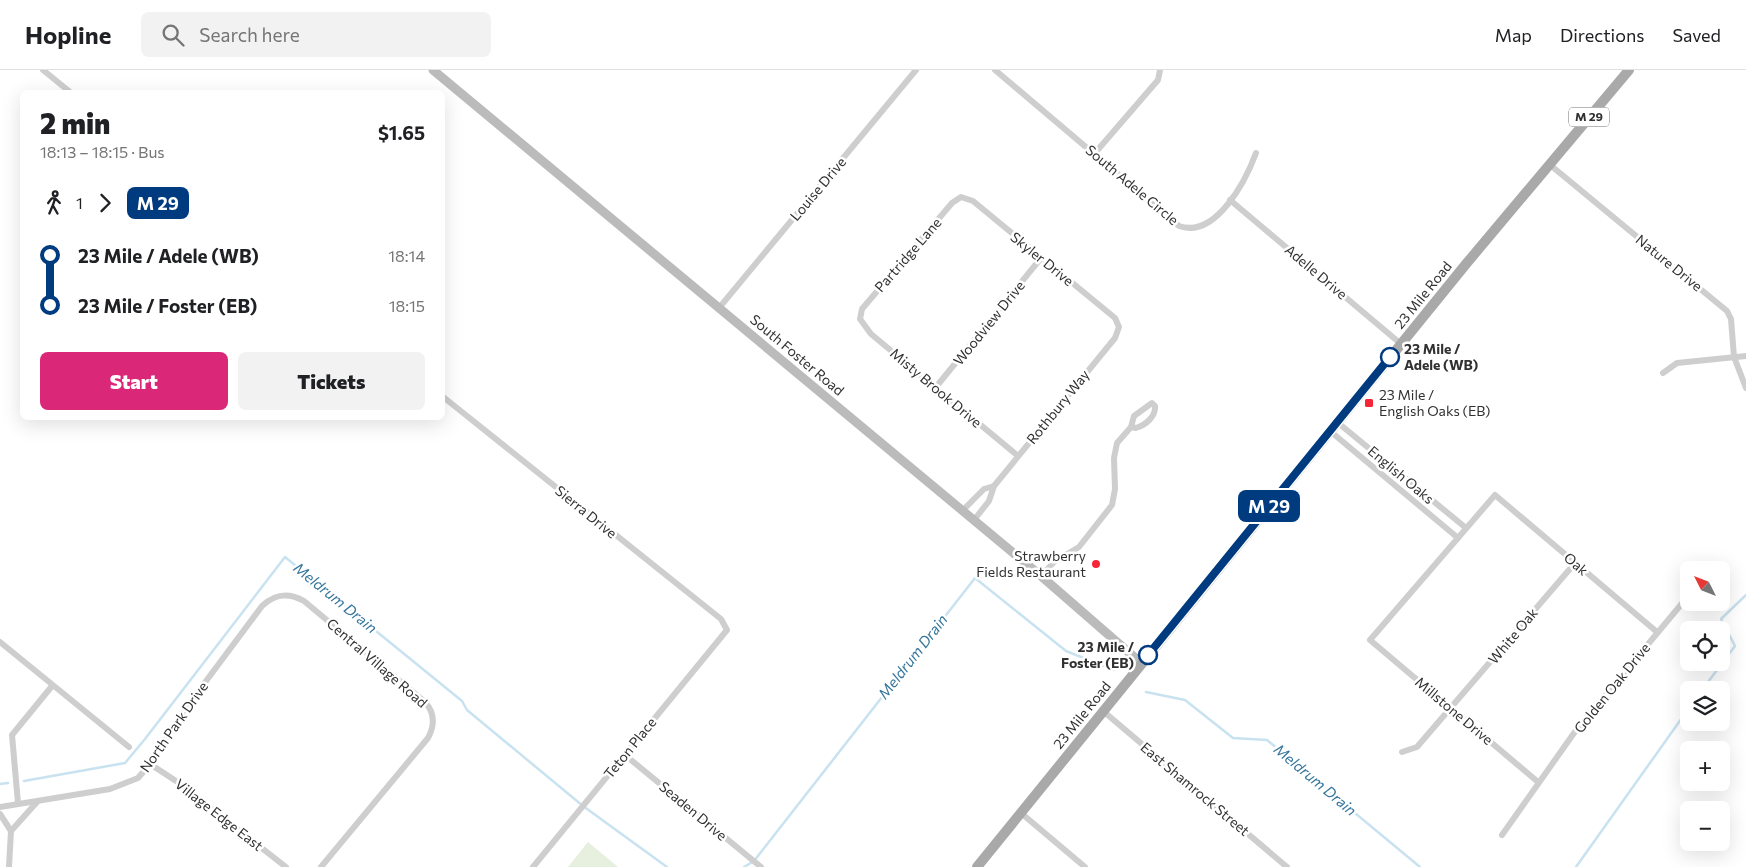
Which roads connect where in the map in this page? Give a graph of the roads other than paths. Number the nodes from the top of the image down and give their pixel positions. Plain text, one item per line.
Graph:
1 (43, 70) edge
2 (433, 70) edge
3 (916, 70) edge
4 (995, 70) edge
5 (1160, 70) edge
6 (1629, 70) edge
7 (68, 90) edge
8 (1256, 153) dead end
9 (1095, 154) junction
10 (1549, 164) junction
11 (961, 197) joint
12 (1230, 200) junction
13 (1041, 258) junction
14 (719, 308) junction
15 (860, 317) joint
16 (1119, 327) joint
17 (1401, 344) junction
18 (1746, 356) edge
19 (1734, 357) junction
20 (1663, 373) dead end
21 (936, 387) junction
22 (1746, 388) edge
23 (445, 398) edge
24 (1337, 422) junction
25 (1131, 427) junction
26 (1330, 431) junction
27 (1018, 456) junction
28 (994, 486) junction
29 (962, 510) junction
30 (974, 520) junction
31 (1466, 528) junction
32 (1458, 538) junction
33 (1575, 564) junction
34 (1041, 576) junction
35 (284, 595) joint
36 (1680, 605) edge
37 (727, 630) joint
38 (1657, 632) junction
39 (0, 642) edge
40 (1141, 663) junction
41 (52, 686) junction
42 (1451, 710) junction
43 (1103, 711) junction
44 (128, 747) dead end
45 (1402, 752) dead end
46 (625, 755) junction
47 (150, 764) junction
48 (1538, 782) junction
49 (37, 802) junction
50 (18, 803) junction
51 (0, 807) edge
52 (1021, 813) junction
53 (0, 814) edge
54 (11, 832) junction
55 (1502, 836) dead end
56 (9, 867) edge
57 (286, 867) edge
58 (321, 867) edge
59 (533, 867) edge
60 (761, 867) edge
61 (977, 867) edge
62 (1085, 867) edge
63 (1287, 867) edge

1 - 7 street
2 - 14 street, South Foster Road
3 - 14 street, Louise Drive
4 - 9 street, South Adele Circle
5 - 9 street
6 - 10 main road, 23 Mile Road / M 29
8 - 12 street, South Adele Circle
9 - 12 street, South Adele Circle
10 - 17 main road, 23 Mile Road / M 29
10 - 19 street, Nature Drive
11 - 13 street, Skyler Drive
11 - 15 street, Partridge Lane
12 - 17 street, Adelle Drive
13 - 16 street, Skyler Drive
13 - 21 street, Woodview Drive
14 - 29 street, South Foster Road
15 - 21 street, Misty Brook Drive
16 - 27 street, Rothbury Way
17 - 24 main road, 23 Mile Road / M 29
18 - 19 street
19 - 20 street
19 - 22 street, Nature Drive
21 - 27 street, Misty Brook Drive
23 - 37 street, Sierra Drive
24 - 26 main road, 23 Mile Road / M 29
24 - 31 street, English Oaks
25 - 25 street
25 - 34 street
26 - 32 street, English Oaks
26 - 40 main road, 23 Mile Road / M 29
27 - 28 street, Rothbury Way
28 - 29 street, Rothbury Way
28 - 30 street, Rothbury Way
29 - 30 street, South Foster Road
30 - 34 street, South Foster Road
31 - 32 street
31 - 33 street, Oak
32 - 42 street, Millstone Drive
33 - 38 street, Oak
33 - 42 street, White Oak
34 - 40 street, South Foster Road
35 - 47 street, North Park Drive
35 - 58 street, Central Village Road
36 - 38 street, Golden Oak Drive
37 - 46 street, Teton Place
38 - 48 street, Golden Oak Drive
39 - 41 street
40 - 43 main road, 23 Mile Road / M 29
41 - 44 street
41 - 50 street
42 - 45 street, White Oak
42 - 48 street, Millstone Drive
43 - 52 main road, 23 Mile Road / M 29
43 - 63 street, East Shamrock Street
46 - 59 street, Teton Place
46 - 60 street, Seaden Drive
47 - 49 street, North Park Drive
47 - 57 street, Village Edge East
48 - 55 street, Golden Oak Drive
49 - 50 street, North Park Drive
49 - 54 street
50 - 51 street, North Park Drive
52 - 61 main road, 23 Mile Road / M 29
52 - 62 street
53 - 54 street
54 - 56 street

